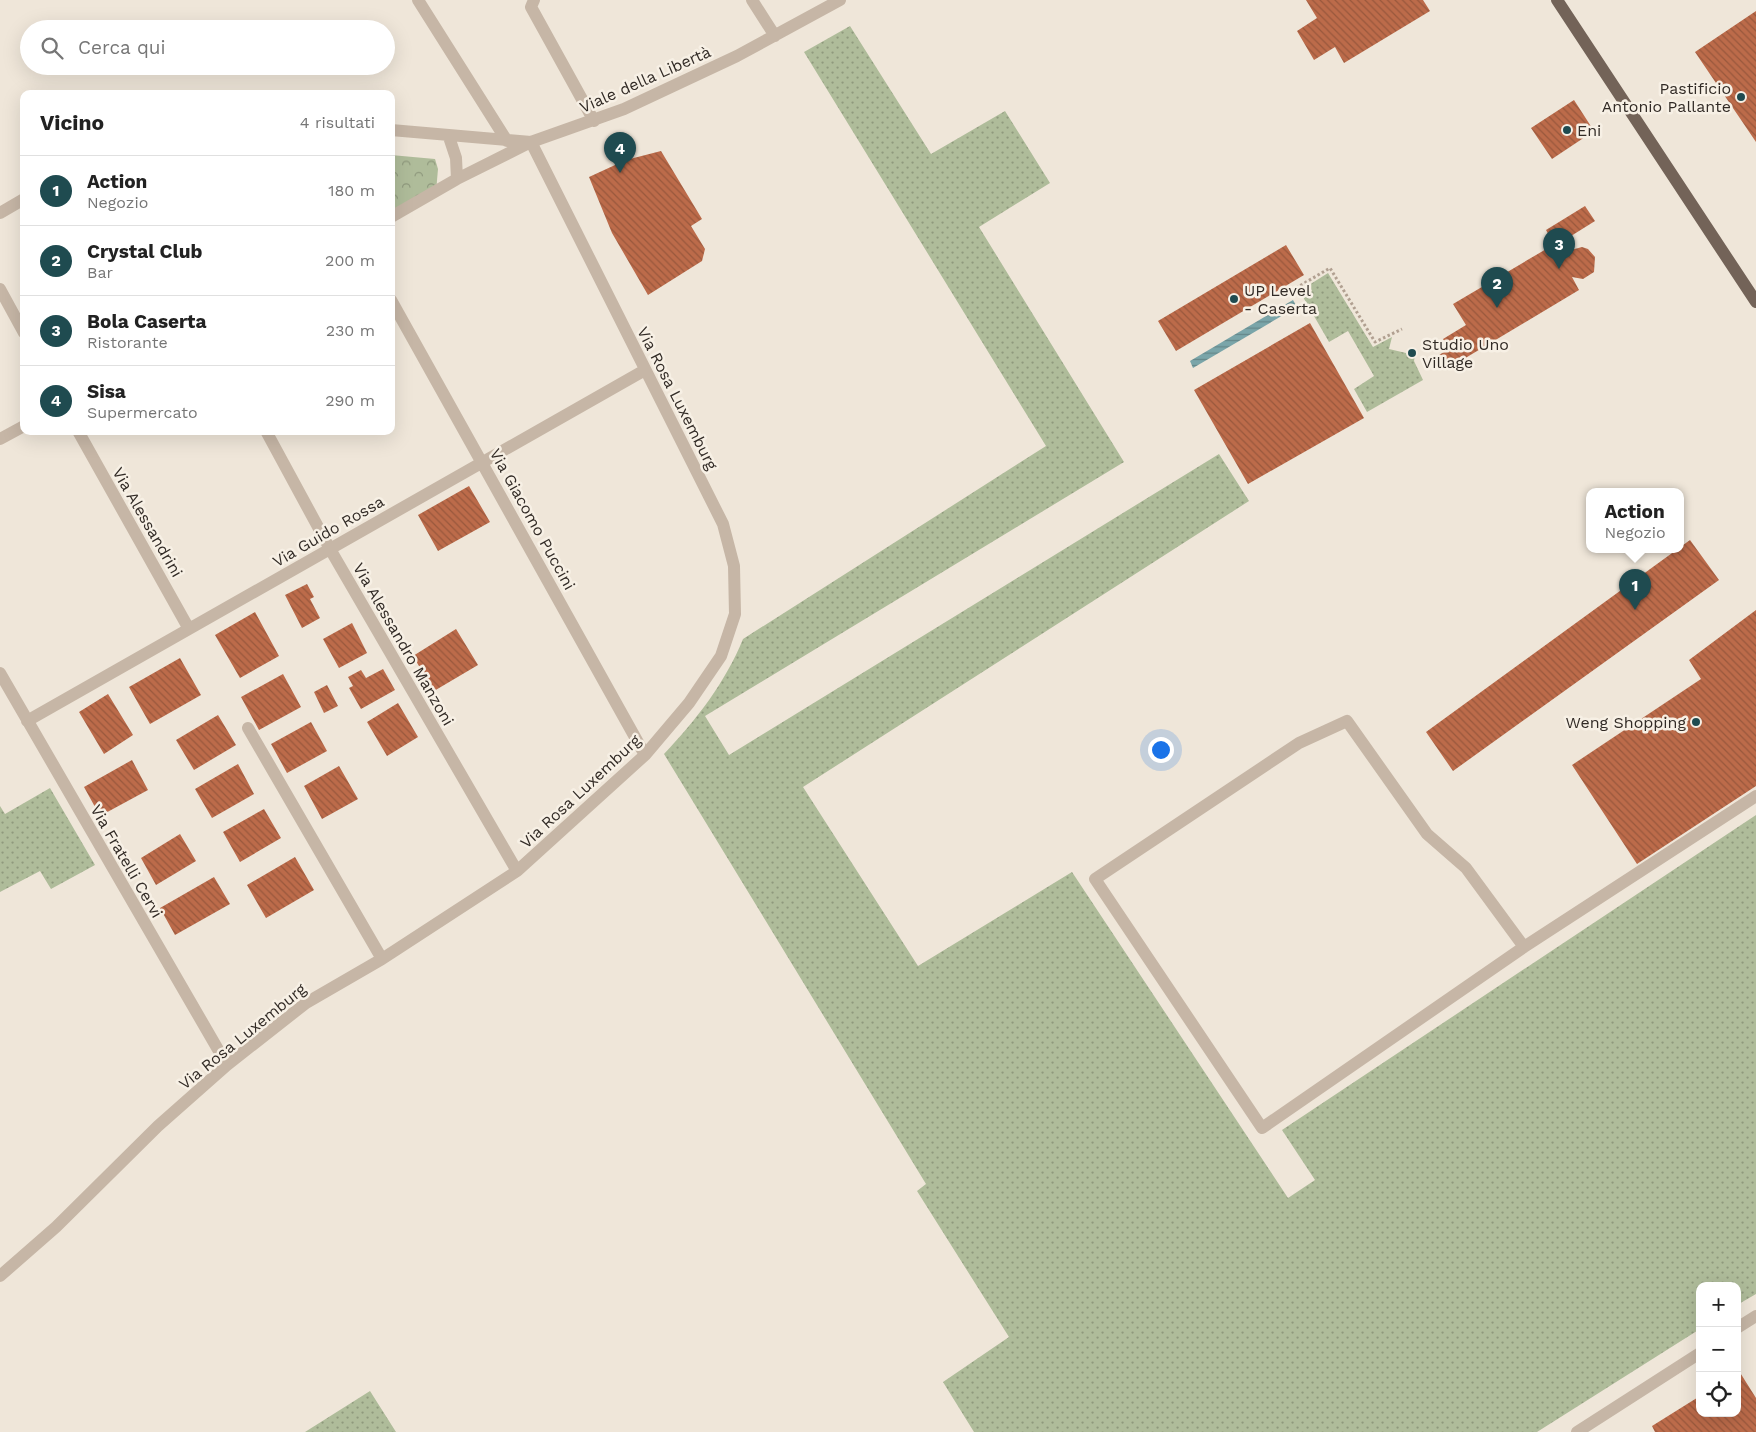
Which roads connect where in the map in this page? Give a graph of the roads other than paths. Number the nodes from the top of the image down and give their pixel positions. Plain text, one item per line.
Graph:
1 (418, 0) edge
2 (534, 0) edge
3 (752, 0) edge
4 (840, 0) edge
5 (1558, 0) edge
6 (775, 36) junction
7 (594, 121) junction
8 (395, 130) edge
9 (449, 137) junction
10 (507, 141) junction
11 (531, 142) junction
12 (457, 179) junction
13 (20, 202) edge
14 (0, 214) edge
15 (395, 215) edge
16 (0, 289) edge
17 (1756, 302) edge
18 (395, 307) edge
19 (20, 326) edge
20 (645, 370) junction
21 (20, 428) edge
22 (80, 435) edge
23 (268, 435) edge
24 (0, 439) edge
25 (483, 462) junction
26 (330, 549) junction
27 (189, 629) junction
28 (0, 673) edge
29 (27, 721) junction
30 (248, 728) dead end
31 (645, 755) junction
32 (1756, 796) edge
33 (517, 870) junction
34 (1524, 947) junction
35 (382, 959) junction
36 (227, 1065) junction
37 (0, 1276) edge
38 (1756, 1316) edge
39 (1739, 1327) edge
40 (1696, 1355) edge
41 (1577, 1432) edge

1 - 10 street
2 - 7 street
3 - 6 street
4 - 6 street, Viale della Libertà
5 - 17 main road
6 - 7 street, Viale della Libertà
7 - 11 street, Viale della Libertà
8 - 9 street, Viale della Libertà
9 - 10 street, Viale della Libertà
9 - 12 street
10 - 11 street, Viale della Libertà
11 - 12 street
11 - 20 street, Via Rosa Luxemburg
12 - 15 street
13 - 14 street
16 - 19 street
18 - 25 street, Via Giacomo Puccini
20 - 25 street, Via Guido Rossa
20 - 31 street, Via Rosa Luxemburg
21 - 24 street
22 - 27 street, Via Alessandrini
23 - 26 street, Via Alessandro Manzoni
25 - 26 street, Via Guido Rossa
25 - 31 street, Via Giacomo Puccini
26 - 27 street, Via Guido Rossa
26 - 33 street, Via Alessandro Manzoni
27 - 29 street, Via Guido Rossa
28 - 29 street, Via Fratelli Cervi
29 - 36 street, Via Fratelli Cervi
30 - 35 street
31 - 33 street, Via Rosa Luxemburg
32 - 34 street
33 - 35 street, Via Rosa Luxemburg
34 - 34 street
35 - 36 street, Via Rosa Luxemburg
36 - 37 street, Via Rosa Luxemburg
38 - 39 street
40 - 41 street

